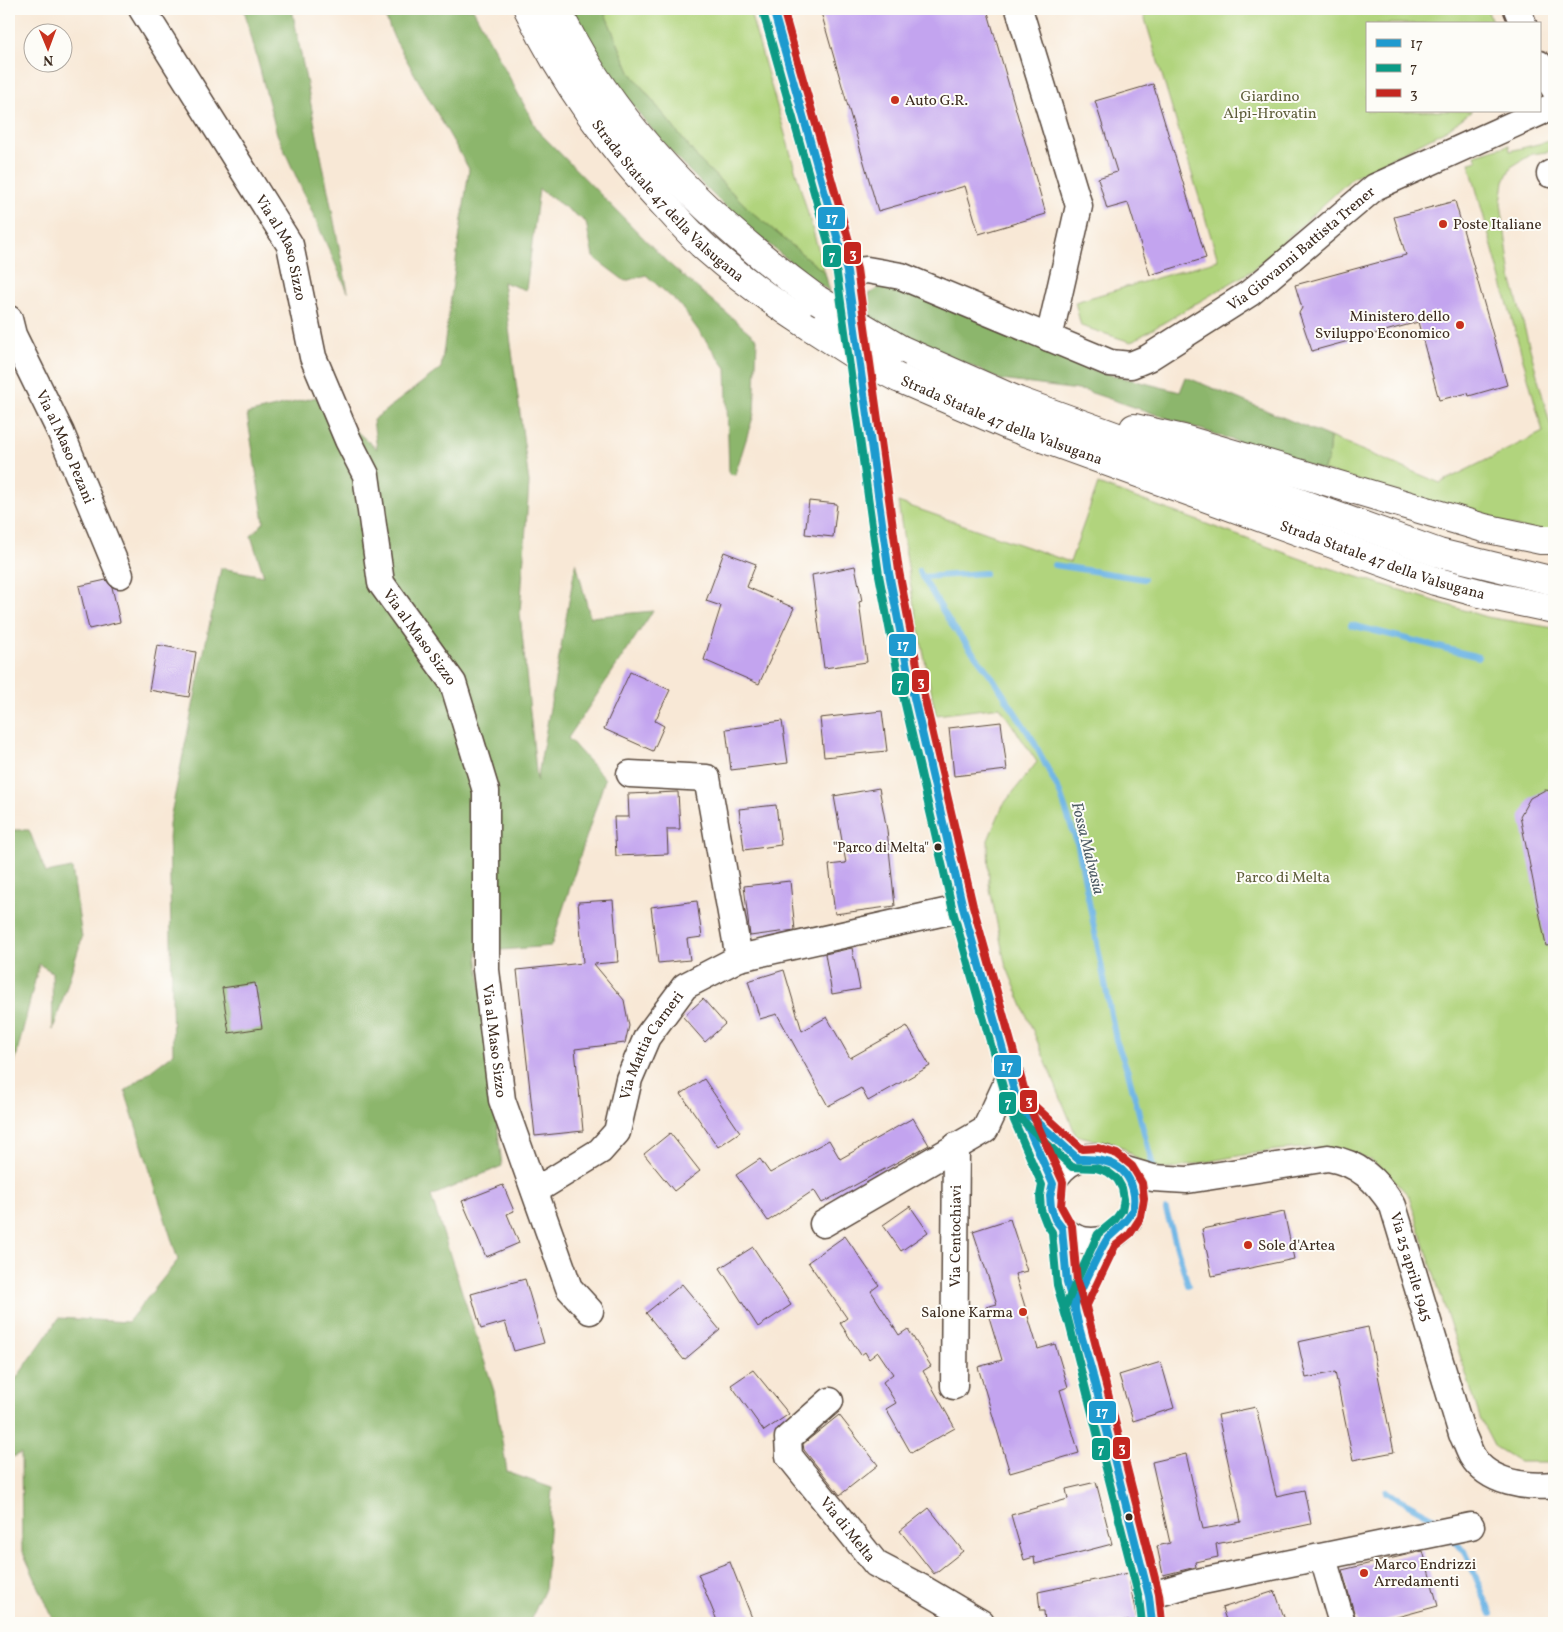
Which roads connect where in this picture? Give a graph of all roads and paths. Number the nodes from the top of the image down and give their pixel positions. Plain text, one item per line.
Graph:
1 (142, 9) edge
2 (528, 9) edge
3 (557, 9) edge
4 (773, 9) edge
5 (1019, 9) edge
6 (1517, 9) edge
7 (1522, 22) edge
8 (1540, 66) edge
9 (1554, 88) edge
10 (1554, 106) edge
11 (847, 272) junction
12 (9, 319) edge
13 (1049, 338) junction
14 (1018, 401) junction
15 (1550, 540) edge
16 (120, 575) dead end
17 (1554, 581) edge
18 (1554, 609) edge
19 (630, 774) dead end
20 (963, 908) junction
21 (739, 958) junction
22 (1011, 1074) junction
23 (1018, 1104) junction
24 (956, 1146) junction
25 (1078, 1159) junction
26 (1122, 1169) junction
27 (1187, 1180) junction
28 (1052, 1184) junction
29 (535, 1191) junction
30 (1134, 1208) junction
31 (823, 1224) dead end
32 (1062, 1228) junction
33 (1107, 1239) junction
34 (1075, 1306) junction
35 (590, 1310) dead end
36 (954, 1386) dead end
37 (830, 1401) dead end
38 (1554, 1485) edge
39 (1452, 1530) dead end
40 (1323, 1558) junction
41 (1149, 1596) junction
42 (981, 1623) edge
43 (1152, 1623) edge
44 (1342, 1623) edge

1 - 29 street, Via al Maso Sizzo
2 - 18 highway, Strada Statale 47 della Valsugana, bridge
3 - 14 highway, Strada Statale 47 della Valsugana, bridge
4 - 11 street
5 - 13 street
6 - 7 street
8 - 9 street
10 - 13 street, Via Giovanni Battista Trener
11 - 13 street, Via Giovanni Battista Trener
11 - 20 street
12 - 16 street, Via al Maso Pezani
14 - 15 highway
14 - 17 highway, Strada Statale 47 della Valsugana
19 - 21 street
20 - 21 street, Via Mattia Carneri
20 - 22 street
21 - 29 street, Via Mattia Carneri
22 - 23 street
22 - 24 street
23 - 25 street
23 - 28 street
24 - 31 street
24 - 36 street, Via Centochiavi
25 - 26 street
25 - 28 street
26 - 27 street, Via 25 aprile 1945
26 - 30 street
27 - 30 street, Via 25 aprile 1945
27 - 38 street, Via 25 aprile 1945
28 - 32 street
29 - 35 street
30 - 33 street
32 - 33 street
32 - 34 street
33 - 34 street
34 - 41 street
37 - 42 street, Via di Melta
39 - 40 street
40 - 41 street
40 - 44 street
41 - 43 street

